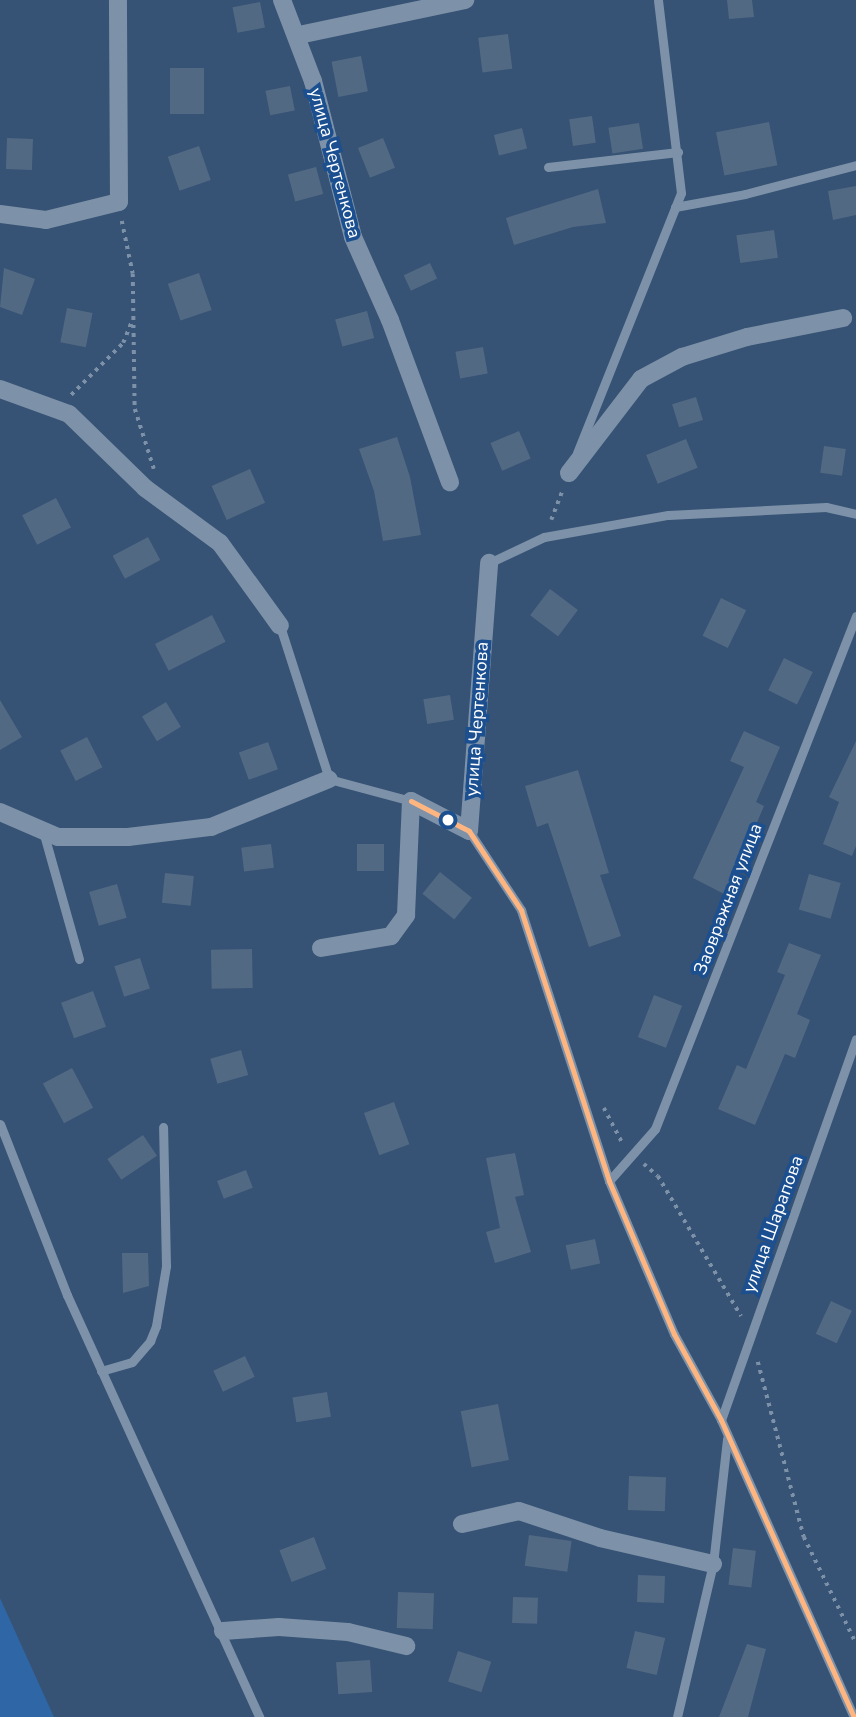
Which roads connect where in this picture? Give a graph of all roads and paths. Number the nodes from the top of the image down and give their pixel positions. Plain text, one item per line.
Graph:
1 (118, 0) edge
2 (282, 0) edge
3 (465, 0) edge
4 (658, 0) edge
5 (299, 35) junction
6 (678, 152) junction
7 (856, 164) edge
8 (548, 167) dead end
9 (119, 202) junction
10 (675, 207) junction
11 (0, 214) edge
12 (133, 317) junction
13 (843, 318) dead end
14 (0, 389) edge
15 (57, 409) junction
16 (569, 473) junction
17 (450, 482) dead end
18 (161, 500) junction
19 (856, 514) edge
20 (544, 537) junction
21 (489, 563) joint
22 (856, 616) edge
23 (280, 626) joint
24 (329, 779) junction
25 (411, 801) junction
26 (0, 812) edge
27 (43, 829) junction
28 (470, 831) junction
29 (321, 948) dead end
30 (79, 959) dead end
31 (856, 1039) edge
32 (603, 1106) dead end
33 (0, 1124) edge
34 (163, 1127) dead end
35 (633, 1154) junction
36 (609, 1181) junction
37 (751, 1335) junction
38 (101, 1371) junction
39 (721, 1420) junction
40 (728, 1437) junction
41 (462, 1524) dead end
42 (713, 1564) junction
43 (223, 1632) junction
44 (856, 1643) edge
45 (405, 1646) dead end
46 (259, 1717) edge
47 (677, 1717) edge
48 (854, 1717) edge

1 - 9 street
2 - 5 street, улица Чертенкова
3 - 5 street
4 - 6 lane
5 - 17 street, улица Чертенкова
6 - 8 lane
6 - 10 lane
7 - 10 lane
9 - 11 street
9 - 12 path
10 - 16 lane
12 - 15 path
12 - 18 path
13 - 16 street
14 - 15 street
15 - 18 street
16 - 20 path
18 - 23 street
19 - 20 lane
20 - 21 lane
21 - 28 street, улица Чертенкова
22 - 35 lane, Заовражная улица
23 - 24 lane
24 - 25 lane
24 - 27 street
25 - 28 street
25 - 29 street
26 - 27 street
27 - 30 lane
28 - 36 lane
31 - 37 lane, улица Шарапова
32 - 35 path
33 - 38 lane
34 - 38 lane
35 - 36 lane, Заовражная улица
35 - 37 path
36 - 39 lane
37 - 39 lane, улица Шарапова
37 - 44 path
38 - 43 lane
39 - 40 lane
40 - 42 lane
40 - 48 lane
41 - 42 street
42 - 47 lane
43 - 45 street
43 - 46 lane

